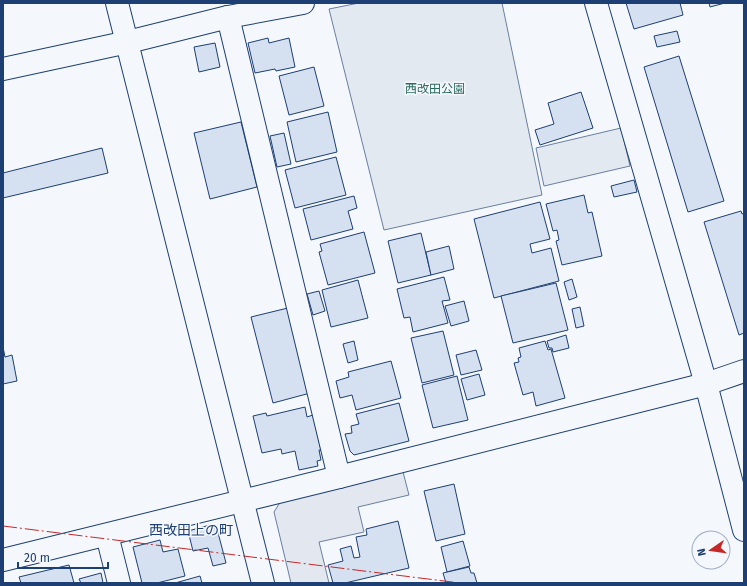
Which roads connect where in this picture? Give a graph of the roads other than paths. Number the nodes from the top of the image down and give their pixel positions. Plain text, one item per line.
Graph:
1 (117, 3) edge
2 (303, 3) edge
3 (596, 3) edge
4 (228, 17) junction
5 (128, 42) junction
6 (3, 69) edge
7 (744, 371) edge
8 (706, 384) junction
9 (339, 477) junction
10 (242, 501) junction
11 (744, 530) edge
12 (107, 535) junction
13 (3, 560) edge
14 (119, 583) edge
15 (263, 583) edge

1 - 5 street
2 - 4 street
3 - 8 street
4 - 5 street
4 - 9 street
5 - 6 street
5 - 10 street
7 - 8 street
8 - 9 street
8 - 11 street
9 - 10 street
10 - 12 street
10 - 15 street
12 - 13 street
12 - 14 street

